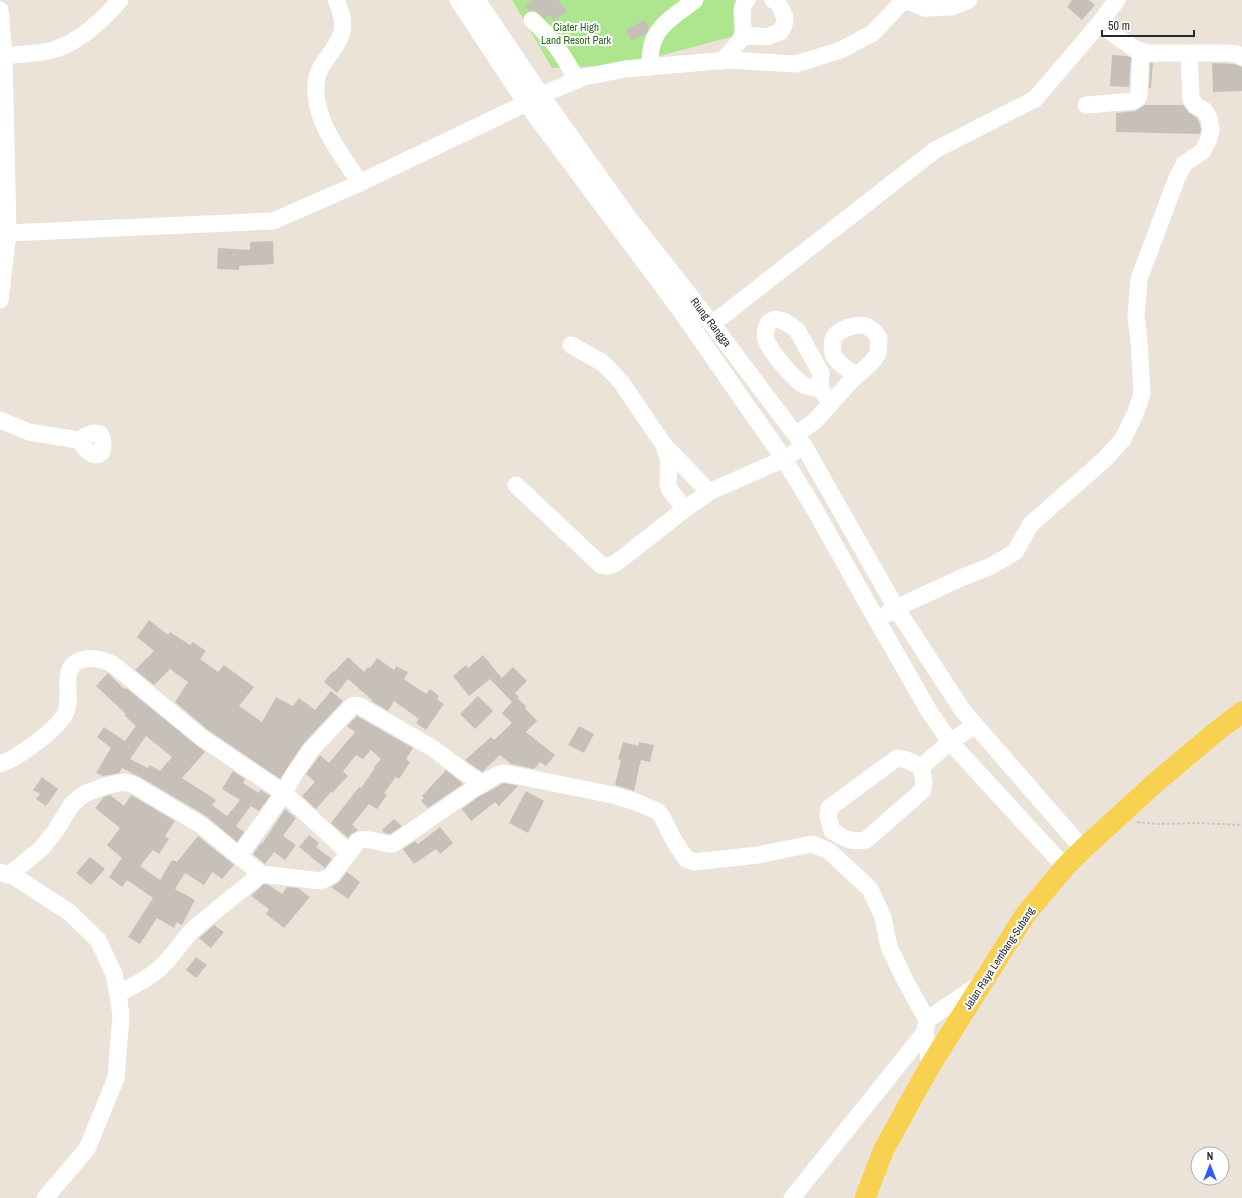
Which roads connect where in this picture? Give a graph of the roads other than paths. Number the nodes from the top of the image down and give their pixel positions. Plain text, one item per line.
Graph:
1 (120, 0) edge
2 (336, 0) edge
3 (458, 0) edge
4 (477, 0) edge
5 (694, 0) edge
6 (748, 0) edge
7 (773, 0) edge
8 (905, 0) edge
9 (969, 0) edge
10 (1117, 0) edge
11 (0, 10) edge
12 (532, 20) dead end
13 (1099, 24) junction
14 (1, 36) edge
15 (742, 37) junction
16 (1141, 51) junction
17 (1189, 53) junction
18 (4, 56) junction
19 (1242, 58) edge
20 (722, 61) junction
21 (650, 67) junction
22 (577, 80) junction
23 (541, 95) junction
24 (526, 103) junction
25 (1086, 105) dead end
26 (360, 183) junction
27 (8, 233) junction
28 (0, 300) edge
29 (712, 324) junction
30 (571, 345) dead end
31 (857, 376) dead end
32 (820, 389) dead end
33 (831, 403) junction
34 (0, 420) edge
35 (79, 440) dead end
36 (800, 440) junction
37 (664, 445) junction
38 (784, 459) junction
39 (516, 485) dead end
40 (709, 492) junction
41 (685, 509) junction
42 (896, 608) junction
43 (877, 621) junction
44 (1242, 712) edge
45 (975, 725) junction
46 (950, 742) junction
47 (0, 764) edge
48 (921, 767) junction
49 (483, 784) junction
50 (284, 793) junction
51 (832, 831) junction
52 (812, 844) junction
53 (1083, 849) junction
54 (349, 853) junction
55 (239, 856) junction
56 (1065, 866) junction
57 (5, 874) edge
58 (261, 874) junction
59 (982, 982) junction
60 (118, 994) junction
61 (926, 1026) junction
62 (930, 1066) junction
63 (45, 1198) edge
64 (792, 1198) edge
65 (865, 1198) edge

1 - 18 street
2 - 26 street
3 - 24 street
4 - 23 street, Riung Rangga
5 - 21 street
6 - 15 street
7 - 15 street
8 - 9 street
8 - 20 street
10 - 13 street
11 - 14 street
12 - 22 street
13 - 16 street
13 - 29 street
14 - 18 street
15 - 20 street
16 - 17 street
16 - 25 street
17 - 19 street
17 - 42 street
18 - 27 street
20 - 21 street
21 - 22 street
22 - 23 street
23 - 24 street
23 - 29 street, Riung Rangga
24 - 26 street
24 - 38 street
26 - 27 street
27 - 28 street
29 - 36 street, Riung Rangga
30 - 37 street
31 - 33 street
32 - 33 street
33 - 36 street
34 - 35 street
36 - 38 street
36 - 42 street, Riung Rangga
37 - 40 street
37 - 41 street
38 - 40 street
38 - 43 street
39 - 41 street
40 - 41 street
42 - 43 street
42 - 45 street, Riung Rangga
43 - 46 street
44 - 53 main road, Jalan Raya Lembang-Subang
45 - 46 street
45 - 53 street, Riung Rangga
46 - 48 street
46 - 56 street
47 - 50 street
48 - 51 street
48 - 51 street
49 - 50 street
49 - 52 street
49 - 54 street
50 - 54 street
50 - 55 street
51 - 52 street
52 - 61 street
53 - 56 main road, Jalan Raya Lembang-Subang
54 - 58 street
55 - 57 street
55 - 58 street
56 - 59 main road, Jalan Raya Lembang-Subang
57 - 60 street
58 - 60 street
59 - 61 street
59 - 62 main road, Jalan Raya Lembang-Subang
60 - 63 street
61 - 62 street
61 - 64 street
62 - 65 main road, Jalan Raya Lembang-Subang

